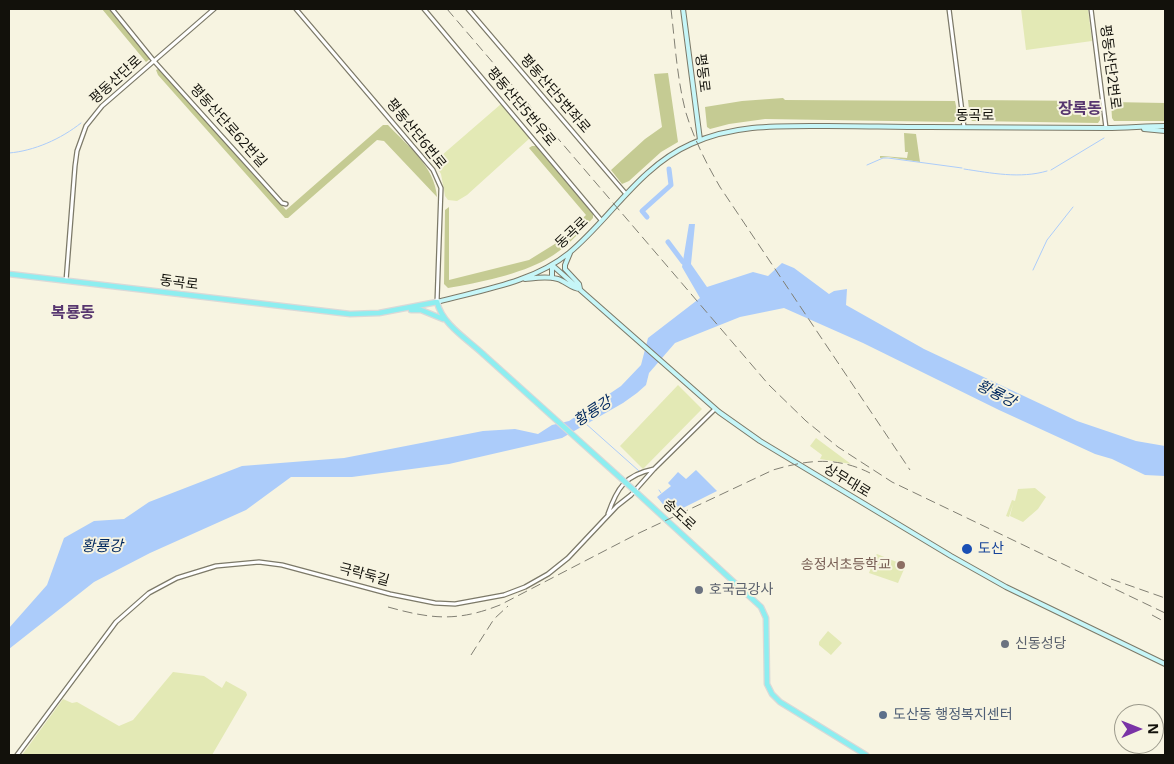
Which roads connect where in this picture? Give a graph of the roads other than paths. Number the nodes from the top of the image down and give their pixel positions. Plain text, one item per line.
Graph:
1 (112, 9) edge
2 (214, 9) edge
3 (296, 9) edge
4 (424, 9) edge
5 (468, 9) edge
6 (683, 9) edge
7 (949, 9) edge
8 (1091, 9) edge
9 (154, 61) junction
10 (1165, 126) edge
11 (964, 127) junction
12 (1106, 128) junction
13 (1129, 128) junction
14 (1165, 131) edge
15 (700, 140) junction
16 (626, 194) junction
17 (286, 204) dead end
18 (601, 220) junction
19 (570, 252) junction
20 (552, 265) junction
21 (9, 274) edge
22 (552, 278) junction
23 (519, 279) junction
24 (66, 281) junction
25 (580, 289) junction
26 (437, 302) junction
27 (402, 310) junction
28 (447, 321) junction
29 (714, 408) junction
30 (654, 469) junction
31 (635, 491) junction
32 (607, 516) junction
33 (1165, 664) edge
34 (16, 755) edge
35 (866, 755) edge

1 - 9 street, 평동산단로62번길
2 - 9 street, 평동산단로
3 - 26 street, 평동산단6번로
4 - 18 street, 평동산단5번우로
5 - 16 street, 평동산단5번좌로
6 - 15 main road, 평동로
7 - 11 street
8 - 12 street, 평동산단2번로
9 - 17 street, 평동산단로62번길
9 - 24 street, 평동산단로
10 - 13 main road, 동곡로
11 - 12 main road, 동곡로
11 - 15 main road, 동곡로
12 - 13 main road, 동곡로
13 - 14 main road, 동곡로
15 - 16 main road, 동곡로
16 - 18 main road, 동곡로
18 - 19 main road, 동곡로
19 - 20 main road, 동곡로
19 - 25 main road
20 - 22 main road
20 - 23 main road, 동곡로
20 - 25 main road, 상무대로
21 - 24 main road, 동곡로
22 - 23 main road
22 - 25 main road
23 - 26 main road, 동곡로
24 - 27 main road, 동곡로
25 - 29 main road, 상무대로
26 - 27 main road, 동곡로
26 - 28 main road, 송도로
27 - 28 main road
28 - 31 main road, 송도로, bridge
29 - 30 street, 극락둑길
29 - 33 main road, 상무대로
30 - 31 street, 극락둑길
30 - 32 street
31 - 32 street, 극락둑길
31 - 35 main road, 송도로
32 - 34 street, 극락둑길

